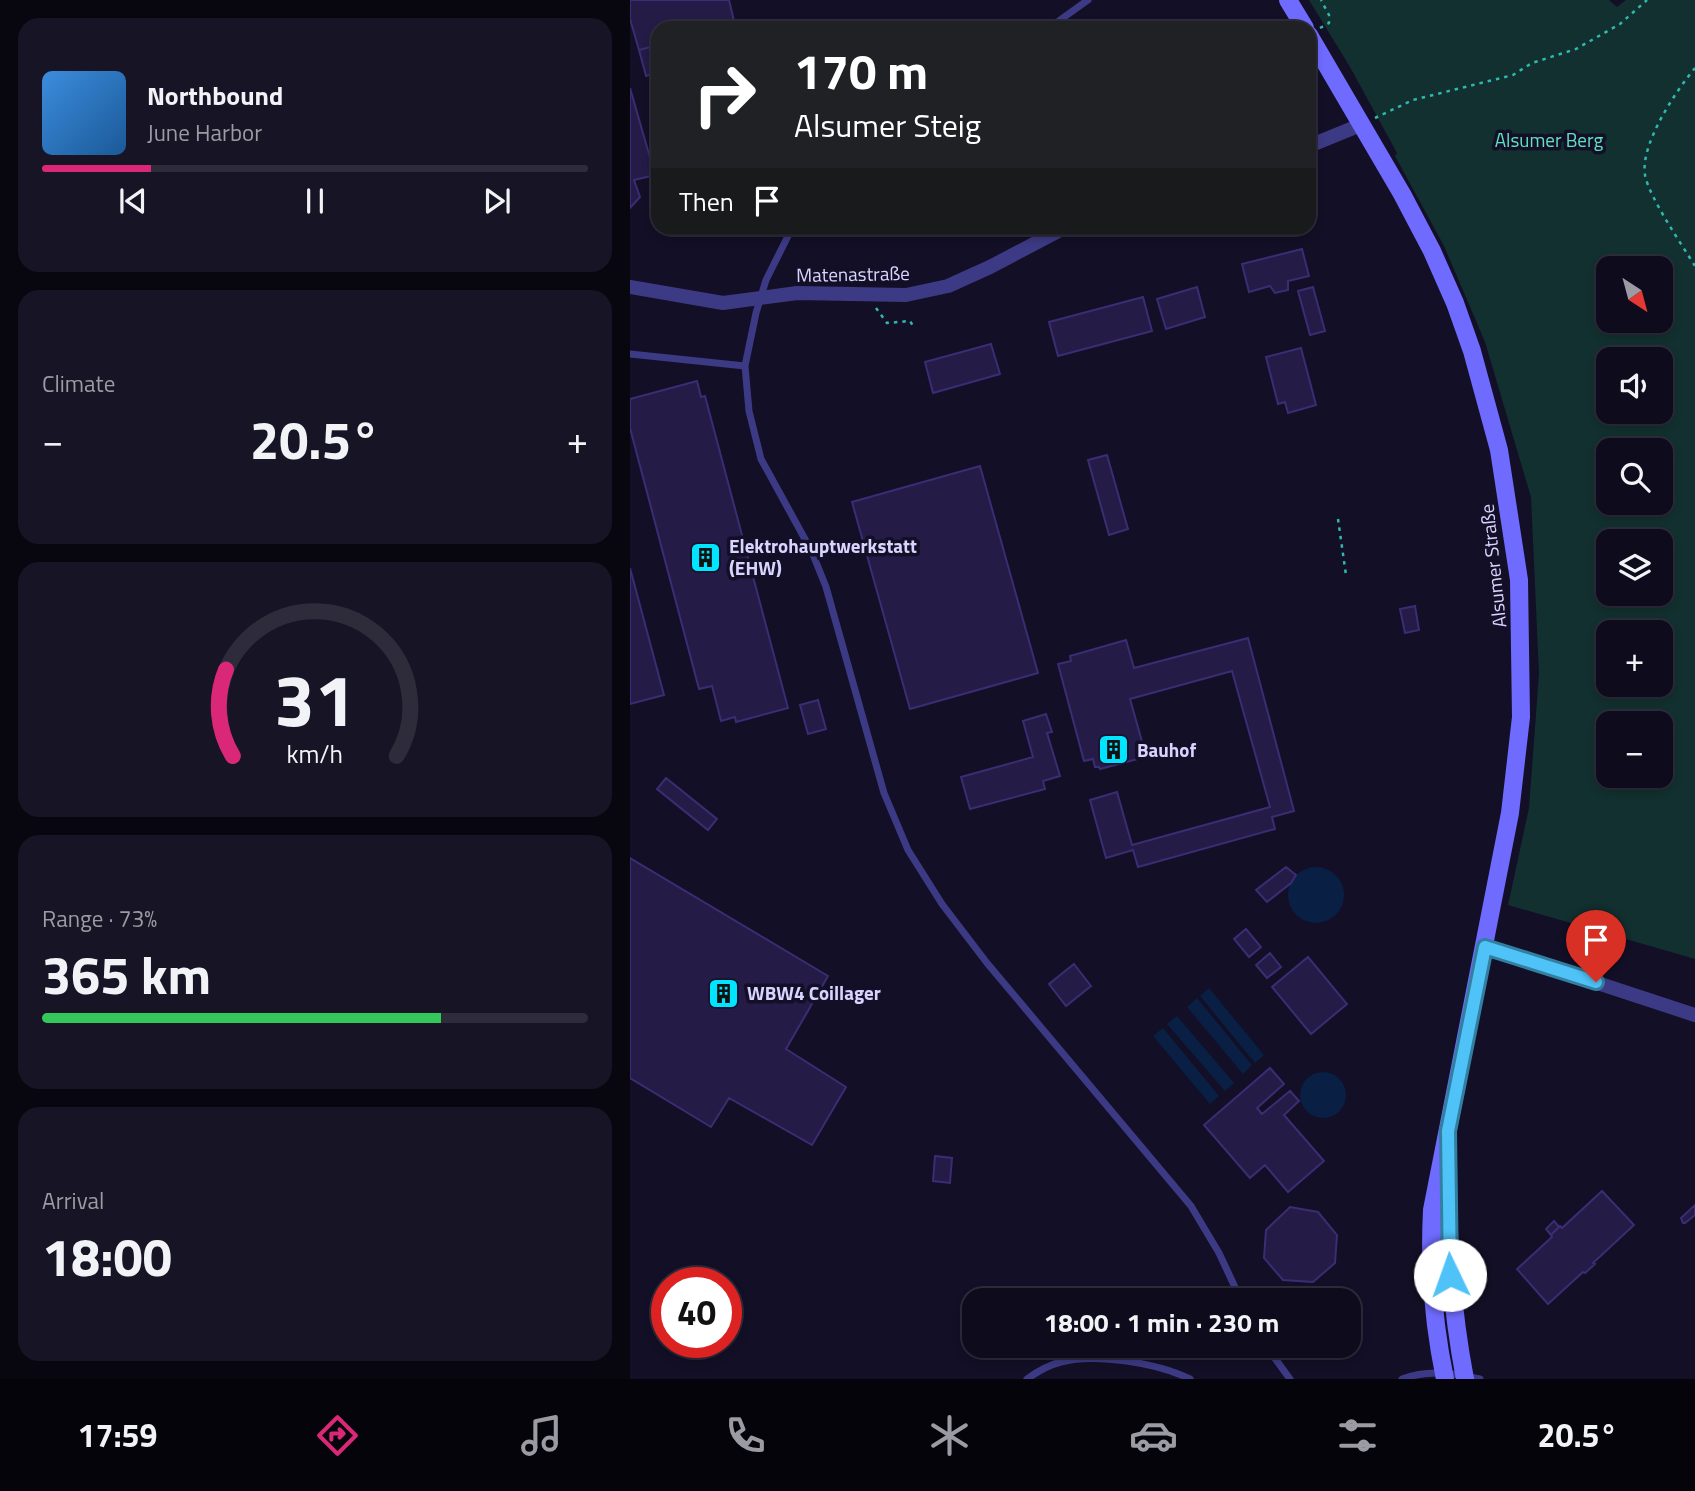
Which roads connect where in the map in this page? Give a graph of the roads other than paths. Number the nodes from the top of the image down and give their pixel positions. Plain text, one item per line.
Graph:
1 (1088, 0) edge
2 (1288, 0) edge
3 (1059, 21) edge
4 (1304, 21) edge
5 (1316, 39) edge
6 (1363, 124) junction
7 (1316, 143) edge
8 (788, 235) edge
9 (1051, 235) edge
10 (630, 287) edge
11 (630, 354) edge
12 (745, 366) junction
13 (1485, 947) junction
14 (1695, 1015) edge
15 (1448, 1131) junction
16 (1235, 1288) edge
17 (1275, 1358) edge
18 (1027, 1379) edge
19 (1190, 1379) edge
20 (1290, 1379) edge
21 (1402, 1379) edge
22 (1445, 1379) edge
23 (1465, 1379) edge
24 (1480, 1379) edge

1 - 3 lane
2 - 4 street, Alsumer Straße
5 - 6 street, Alsumer Straße
6 - 7 street
6 - 13 street, Alsumer Straße
8 - 12 lane
9 - 10 street, Matenastraße
11 - 12 lane
12 - 16 lane
13 - 14 street
13 - 15 street, Alsumer Straße
15 - 22 street, Alsumer Straße
15 - 23 street, Alsumer Straße
17 - 20 lane
18 - 19 lane
21 - 24 lane

